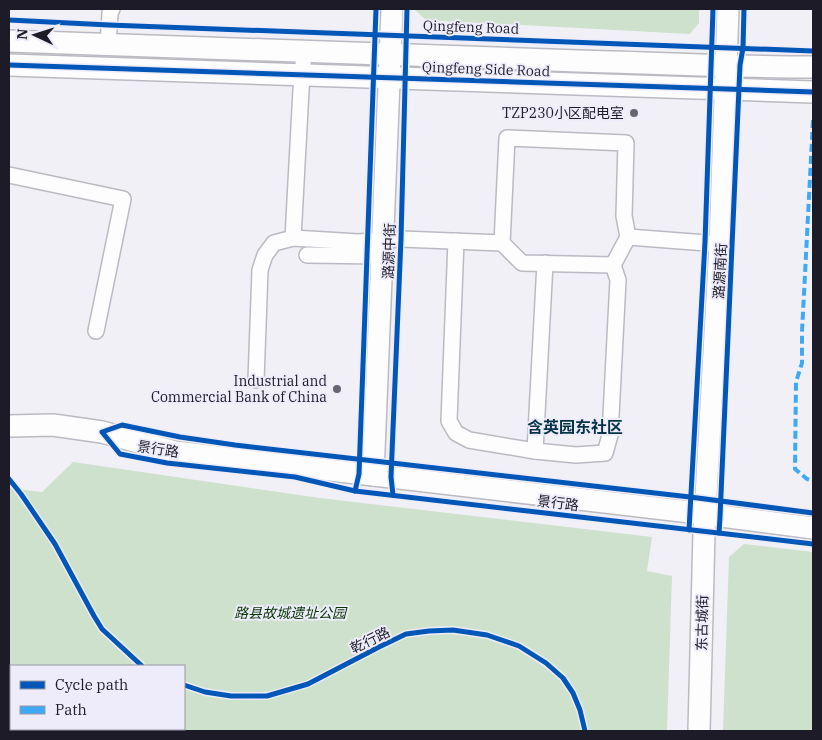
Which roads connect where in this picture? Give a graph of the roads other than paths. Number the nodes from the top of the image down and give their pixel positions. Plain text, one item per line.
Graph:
1 (112, 9) edge
2 (392, 9) edge
3 (728, 9) edge
4 (9, 41) edge
5 (108, 45) junction
6 (304, 52) junction
7 (390, 56) junction
8 (9, 65) edge
9 (726, 65) junction
10 (813, 67) edge
11 (302, 74) junction
12 (390, 77) junction
13 (726, 89) junction
14 (813, 92) edge
15 (9, 175) edge
16 (293, 238) junction
17 (628, 238) junction
18 (456, 241) junction
19 (502, 243) junction
20 (720, 244) junction
21 (382, 248) junction
22 (308, 255) dead end
23 (545, 263) junction
24 (613, 265) junction
25 (96, 331) dead end
26 (256, 380) dead end
27 (9, 426) edge
28 (535, 451) junction
29 (373, 475) junction
30 (706, 515) junction
31 (813, 528) edge
32 (699, 731) edge

1 - 5 street
2 - 7 street, 潞源中街
3 - 9 street, 潞源南街
4 - 5 street
5 - 6 street
6 - 7 street
6 - 11 street
7 - 9 street
7 - 12 street, 潞源中街
8 - 11 street, Qingfeng Side Road
9 - 10 street
9 - 13 street, 潞源南街
11 - 12 street, Qingfeng Side Road
11 - 16 street
12 - 13 street, Qingfeng Side Road
12 - 21 street, 潞源中街
13 - 14 street, Qingfeng Side Road
13 - 20 street, 潞源南街
15 - 25 street
16 - 21 street
16 - 26 street
17 - 19 street
17 - 20 street
17 - 24 street
18 - 19 street
18 - 21 street
18 - 28 street
19 - 23 street
20 - 30 street, 潞源南街
21 - 22 street
21 - 29 street, 潞源中街
23 - 24 street
23 - 28 street
24 - 28 street
27 - 29 street, 景行路
29 - 30 street, 景行路
30 - 31 street, 景行路
30 - 32 street, 东古城街

